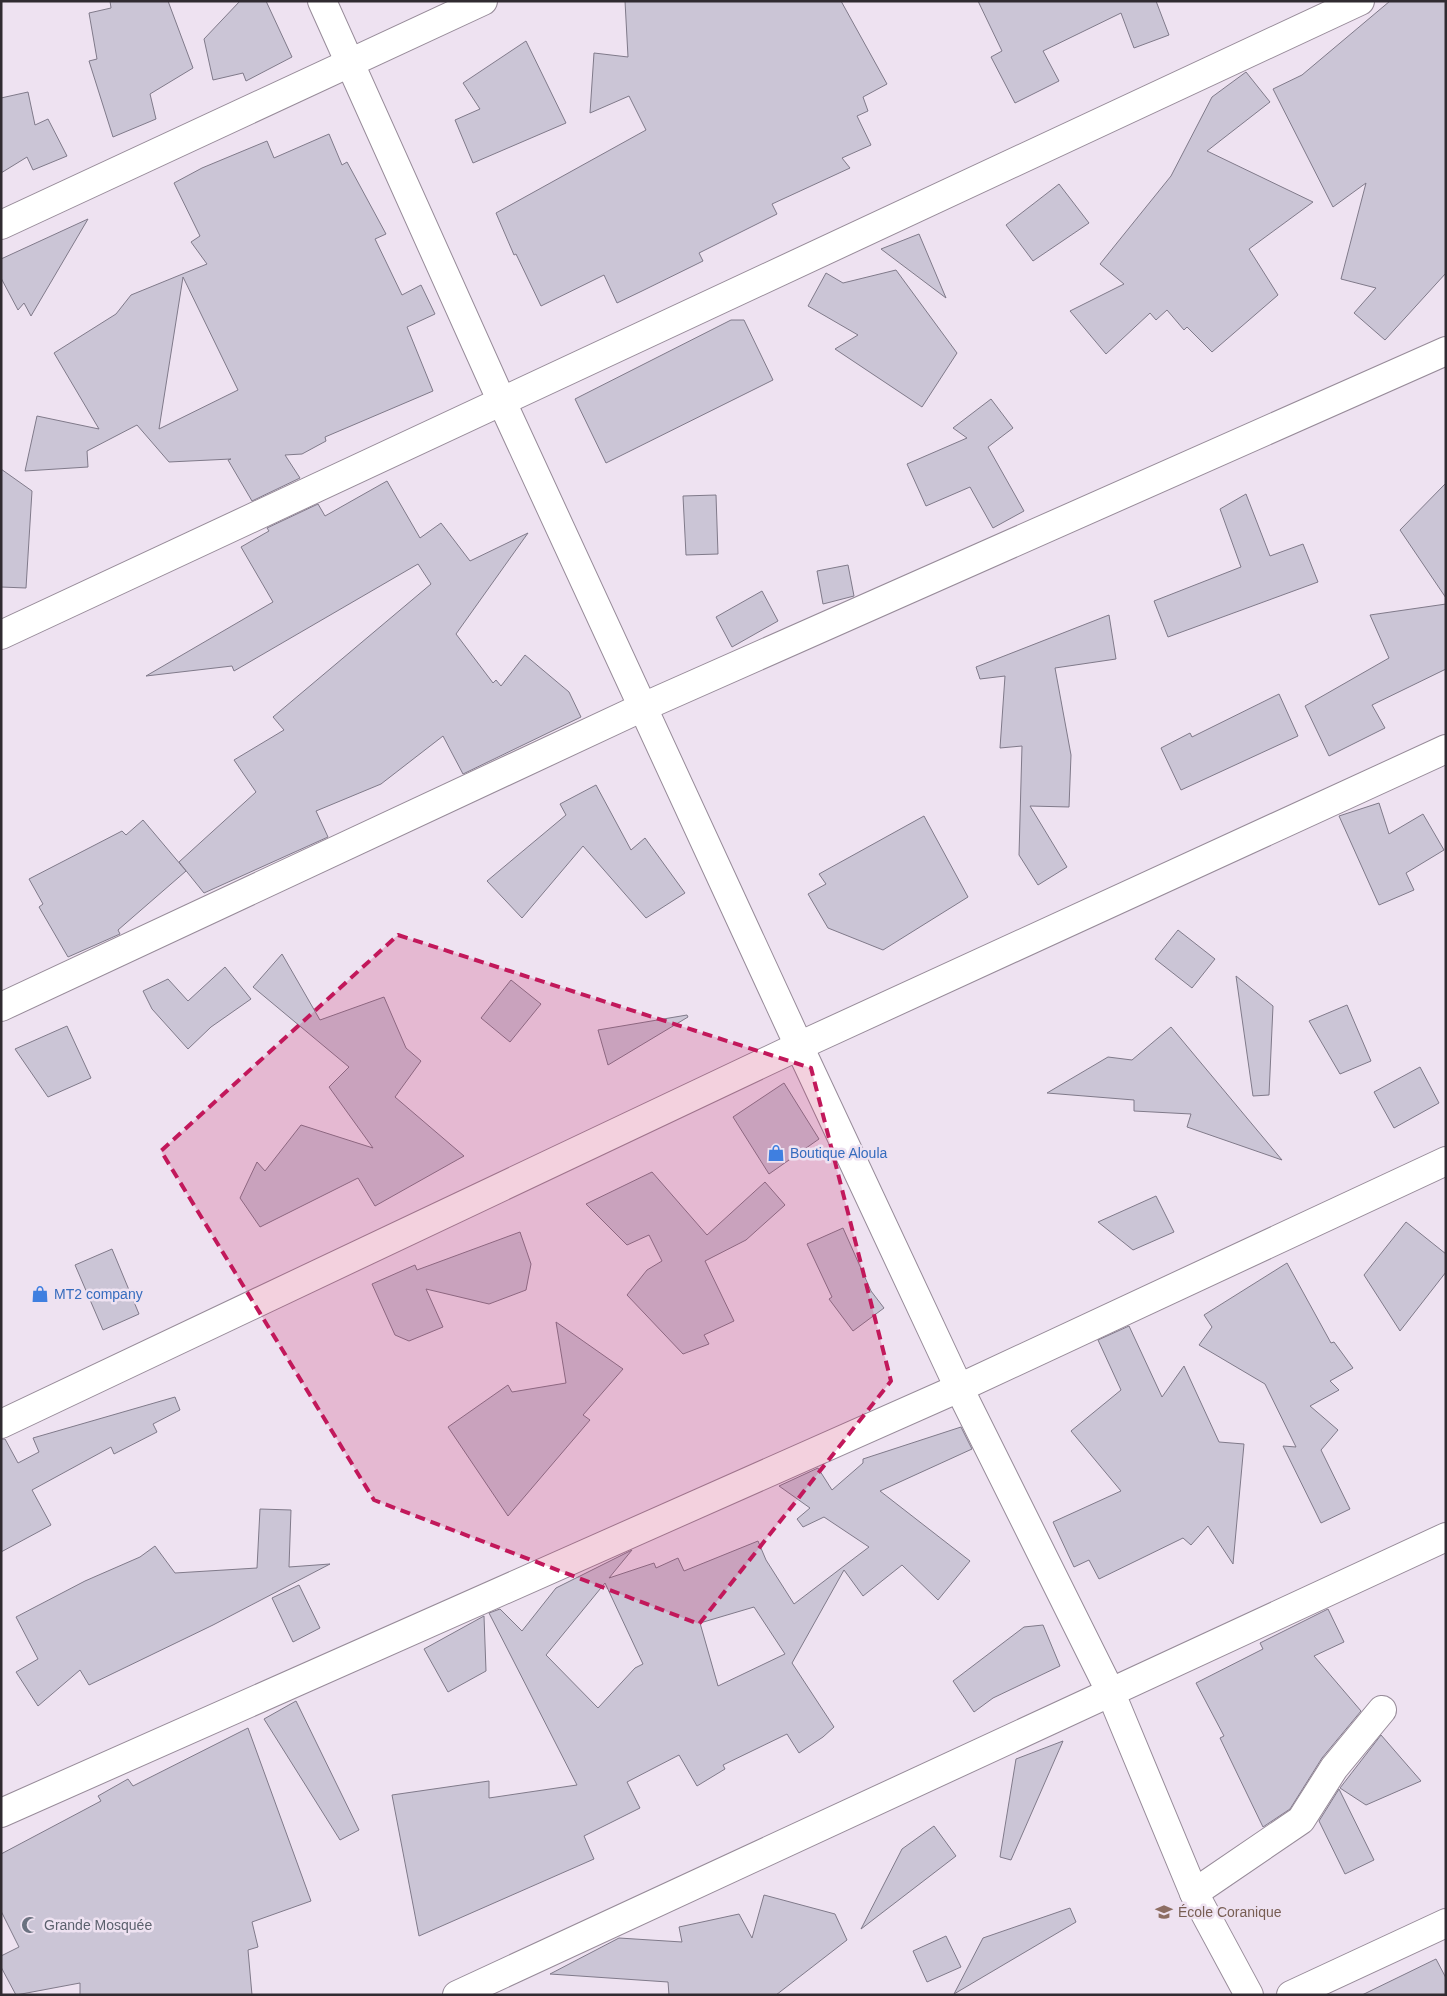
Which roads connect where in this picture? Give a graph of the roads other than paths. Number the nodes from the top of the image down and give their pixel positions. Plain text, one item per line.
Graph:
1 (322, 1) edge
2 (483, 1) edge
3 (1360, 1) edge
4 (350, 63) junction
5 (1, 225) edge
6 (1446, 351) edge
7 (502, 402) junction
8 (1, 635) edge
9 (643, 707) junction
10 (1446, 749) edge
11 (1, 1007) edge
12 (799, 1046) junction
13 (1446, 1161) edge
14 (960, 1388) junction
15 (1, 1424) edge
16 (1446, 1536) edge
17 (1110, 1691) junction
18 (1382, 1710) dead end
19 (1, 1813) edge
20 (1194, 1893) junction
21 (1446, 1923) edge
22 (457, 1995) edge
23 (1249, 1995) edge
24 (1291, 1995) edge

1 - 4 street
2 - 4 street
3 - 7 street
4 - 5 street
4 - 7 street
6 - 9 street
7 - 8 street
7 - 9 street
9 - 11 street
9 - 12 street
10 - 12 street
12 - 14 street
12 - 15 street
13 - 14 street
14 - 17 street
14 - 19 street
16 - 17 street
17 - 20 street
17 - 22 street
18 - 20 street
20 - 23 street
21 - 24 street

